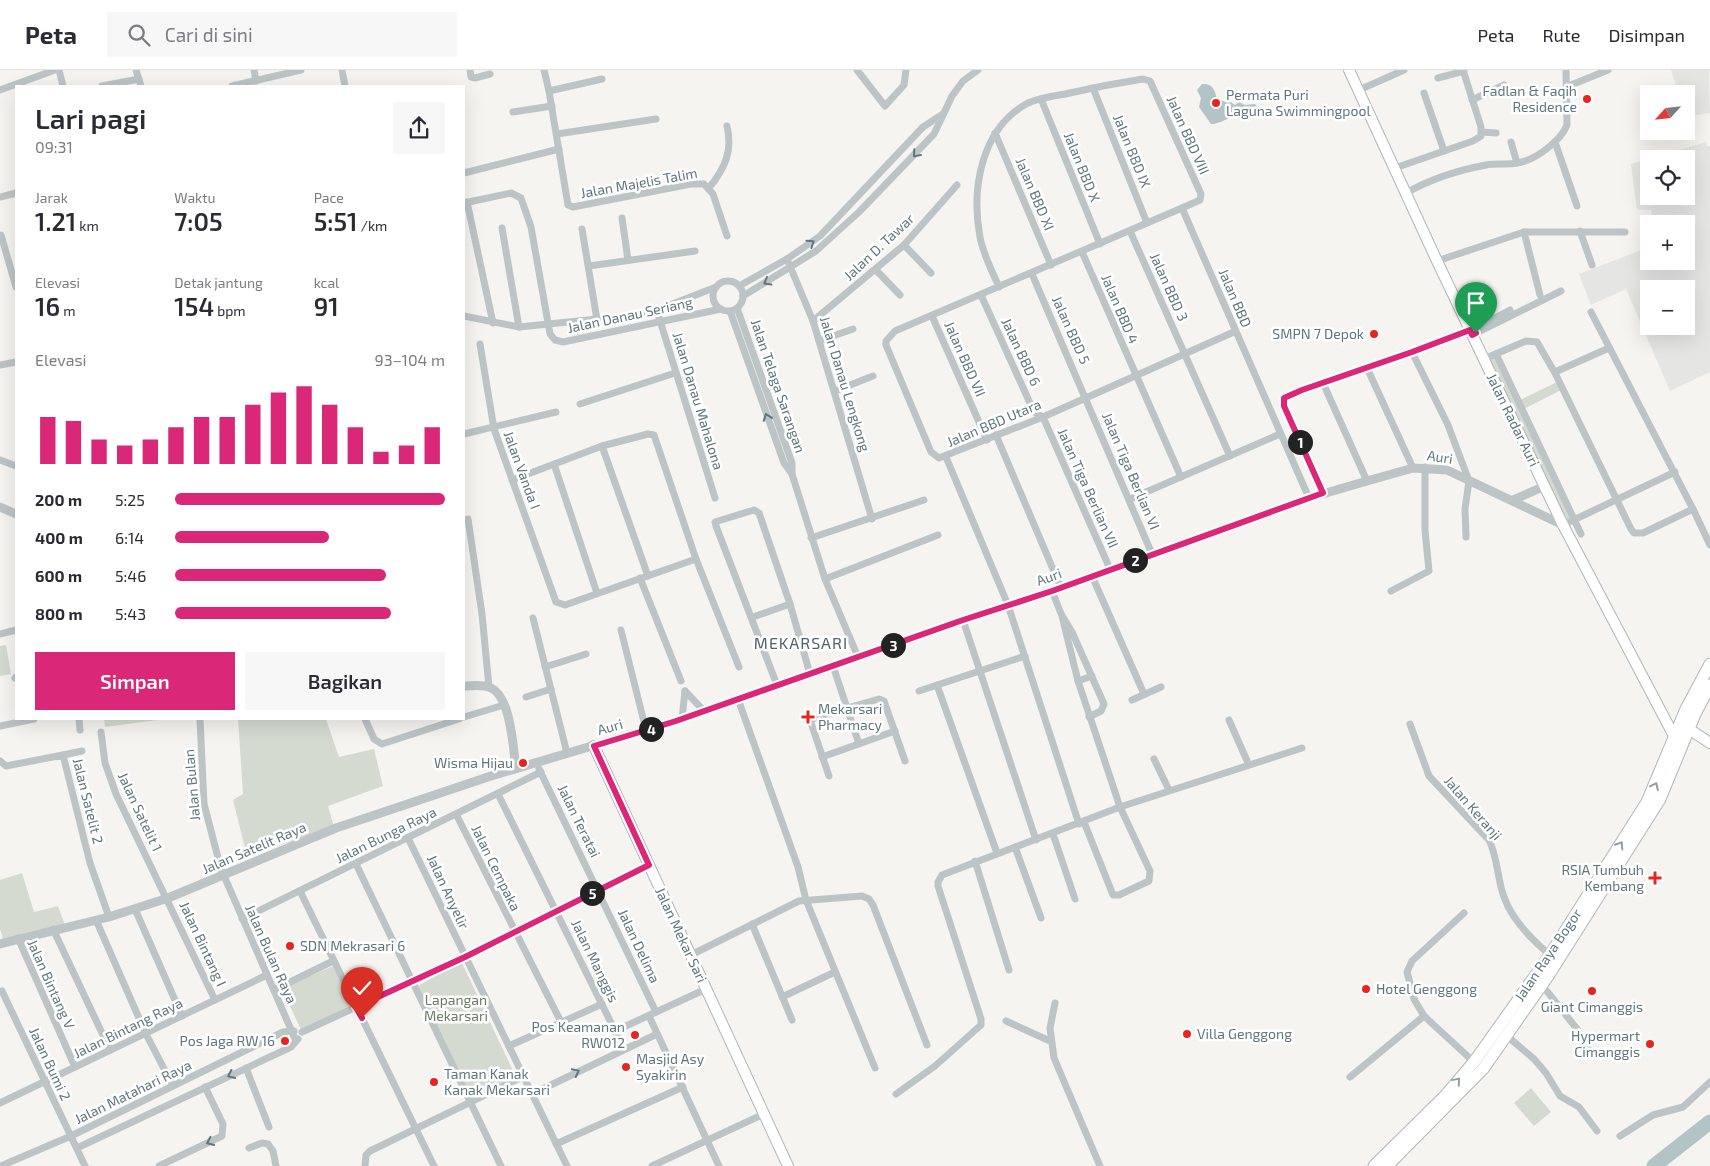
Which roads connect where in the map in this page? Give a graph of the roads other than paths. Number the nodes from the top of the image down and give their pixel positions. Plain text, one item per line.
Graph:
1 (57, 70) edge
2 (136, 70) edge
3 (254, 70) edge
4 (301, 70) edge
5 (342, 70) edge
6 (470, 70) edge
7 (544, 70) edge
8 (857, 70) edge
9 (906, 70) edge
10 (1349, 70) edge
11 (1404, 70) edge
12 (1463, 70) edge
13 (1566, 70) edge
14 (1608, 70) edge
15 (973, 71) edge
16 (490, 74) dead end
17 (1438, 78) dead end
18 (602, 79) dead end
19 (256, 81) junction
20 (140, 83) edge
21 (63, 85) edge
22 (115, 85) edge
23 (242, 85) edge
24 (345, 85) edge
25 (1504, 85) dead end
26 (1566, 87) junction
27 (1093, 88) junction
28 (0, 90) edge
29 (1360, 90) junction
30 (550, 91) junction
31 (1424, 93) dead end
32 (1041, 99) junction
33 (1472, 100) junction
34 (552, 106) junction
35 (514, 112) dead end
36 (943, 114) junction
37 (656, 118) dead end
38 (726, 126) dead end
39 (1482, 132) junction
40 (995, 133) junction
41 (1496, 133) dead end
42 (557, 134) junction
43 (1510, 142) dead end
44 (1555, 142) junction
45 (559, 149) junction
46 (1444, 152) junction
47 (1517, 163) junction
48 (1394, 168) junction
49 (465, 173) edge
50 (957, 185) dead end
51 (710, 188) junction
52 (15, 192) edge
53 (1406, 193) junction
54 (0, 197) edge
55 (465, 203) edge
56 (1577, 206) dead end
57 (1182, 208) junction
58 (622, 218) dead end
59 (1147, 223) junction
60 (502, 228) dead end
61 (582, 229) dead end
62 (1130, 231) junction
63 (1524, 232) junction
64 (1580, 232) junction
65 (1625, 232) dead end
66 (0, 233) edge
67 (727, 236) dead end
68 (1100, 244) junction
69 (904, 245) junction
70 (694, 251) dead end
71 (1082, 252) junction
72 (787, 259) junction
73 (628, 260) junction
74 (1437, 261) junction
75 (1051, 265) junction
76 (1592, 265) dead end
77 (589, 266) junction
78 (792, 268) junction
79 (876, 270) junction
80 (931, 273) dead end
81 (1032, 274) junction
82 (15, 284) edge
83 (739, 286) junction
84 (716, 287) junction
85 (999, 287) junction
86 (1561, 291) dead end
87 (900, 295) dead end
88 (980, 295) junction
89 (1540, 295) dead end
90 (743, 296) junction
91 (721, 309) junction
92 (733, 309) junction
93 (1510, 310) dead end
94 (657, 311) junction
95 (1591, 312) dead end
96 (465, 316) edge
97 (932, 316) junction
98 (596, 320) junction
99 (813, 321) junction
100 (660, 322) junction
101 (493, 323) junction
102 (549, 324) junction
103 (519, 327) junction
104 (853, 329) dead end
105 (1236, 331) junction
106 (1471, 332) junction
107 (819, 340) junction
108 (480, 344) dead end
109 (1609, 348) junction
110 (1412, 352) junction
111 (1185, 354) junction
112 (1496, 354) junction
113 (1484, 359) junction
114 (15, 362) edge
115 (0, 365) edge
116 (1367, 368) junction
117 (1555, 372) junction
118 (675, 373) junction
119 (873, 376) dead end
120 (1135, 376) junction
121 (1323, 383) junction
122 (835, 391) junction
123 (1086, 397) junction
124 (580, 404) dead end
125 (556, 412) dead end
126 (1042, 416) junction
127 (494, 428) junction
128 (465, 434) edge
129 (1280, 434) junction
130 (996, 435) junction
131 (987, 440) junction
132 (602, 446) junction
133 (1230, 456) junction
134 (946, 457) junction
135 (0, 460) edge
136 (554, 464) junction
137 (15, 466) edge
138 (1425, 467) junction
139 (1413, 468) junction
140 (1675, 472) junction
141 (1181, 477) junction
142 (512, 480) junction
143 (1366, 481) junction
144 (1469, 481) junction
145 (1546, 486) junction
146 (1323, 493) junction
147 (715, 498) dead end
148 (1309, 498) junction
149 (1130, 499) junction
150 (924, 500) dead end
151 (1513, 500) junction
152 (1616, 500) junction
153 (0, 507) edge
154 (1693, 509) junction
155 (15, 514) edge
156 (468, 519) dead end
157 (872, 519) junction
158 (1575, 520) junction
159 (1563, 525) junction
160 (1581, 534) dead end
161 (938, 535) dead end
162 (1466, 537) dead end
163 (811, 538) junction
164 (1710, 545) edge
165 (1152, 554) junction
166 (696, 559) junction
167 (1110, 569) junction
168 (648, 576) junction
169 (1092, 576) junction
170 (640, 578) junction
171 (824, 579) junction
172 (1061, 588) junction
173 (1052, 591) junction
174 (1391, 591) dead end
175 (597, 593) junction
176 (790, 604) junction
177 (1008, 606) junction
178 (1062, 616) junction
179 (753, 617) junction
180 (533, 618) dead end
181 (963, 620) junction
182 (15, 630) edge
183 (621, 630) dead end
184 (0, 634) edge
185 (586, 654) dead end
186 (1025, 656) junction
187 (858, 657) junction
188 (1710, 664) edge
189 (833, 666) junction
190 (545, 667) junction
191 (738, 667) dead end
192 (978, 671) junction
193 (810, 674) junction
194 (1092, 676) junction
195 (1078, 681) junction
196 (681, 682) dead end
197 (777, 685) junction
198 (937, 685) junction
199 (1710, 685) edge
200 (465, 686) edge
201 (1161, 686) dead end
202 (489, 687) junction
203 (551, 689) junction
204 (919, 691) dead end
205 (1144, 694) junction
206 (526, 697) dead end
207 (738, 699) junction
208 (1132, 700) dead end
209 (504, 704) junction
210 (847, 708) junction
211 (704, 711) junction
212 (465, 717) edge
213 (1089, 717) junction
214 (682, 719) junction
215 (29, 720) edge
216 (79, 720) edge
217 (200, 720) edge
218 (365, 720) edge
219 (456, 720) edge
220 (1229, 720) dead end
221 (1410, 724) dead end
222 (0, 726) edge
223 (1689, 729) junction
224 (80, 730) dead end
225 (646, 730) junction
226 (895, 731) junction
227 (101, 732) dead end
228 (1675, 738) junction
229 (1710, 743) edge
230 (859, 744) junction
231 (594, 746) junction
232 (1302, 748) dead end
233 (82, 751) dead end
234 (567, 753) junction
235 (63, 755) junction
236 (822, 757) junction
237 (1154, 759) dead end
238 (0, 761) edge
239 (905, 761) dead end
240 (537, 762) junction
241 (1248, 763) junction
242 (516, 768) junction
243 (541, 772) junction
244 (829, 776) dead end
245 (1169, 790) junction
246 (498, 794) junction
247 (1120, 807) junction
248 (456, 814) junction
249 (1082, 823) junction
250 (1053, 834) junction
251 (408, 838) junction
252 (1036, 840) junction
253 (1015, 847) junction
254 (998, 853) junction
255 (975, 861) junction
256 (356, 864) junction
257 (649, 865) junction
258 (1614, 865) junction
259 (223, 876) junction
260 (599, 890) junction
261 (300, 891) junction
262 (168, 898) junction
263 (1075, 899) dead end
264 (806, 900) junction
265 (135, 909) junction
266 (556, 911) junction
267 (1464, 914) dead end
268 (109, 917) junction
269 (1041, 918) dead end
270 (242, 919) junction
271 (96, 920) junction
272 (752, 924) junction
273 (54, 929) junction
274 (514, 932) junction
275 (18, 938) junction
276 (0, 942) edge
277 (690, 955) junction
278 (1550, 955) junction
279 (465, 957) junction
280 (333, 961) junction
281 (1009, 970) dead end
282 (835, 972) junction
283 (267, 975) junction
284 (413, 982) junction
285 (1542, 985) junction
286 (706, 989) junction
287 (274, 990) junction
288 (2, 991) dead end
289 (782, 997) junction
290 (215, 1000) junction
291 (1054, 1003) dead end
292 (602, 1004) junction
293 (356, 1007) junction
294 (656, 1012) junction
295 (182, 1016) junction
296 (648, 1016) junction
297 (1424, 1016) junction
298 (792, 1020) dead end
299 (1006, 1021) dead end
300 (561, 1022) junction
301 (292, 1030) junction
302 (615, 1031) junction
303 (302, 1032) junction
304 (146, 1034) junction
305 (657, 1034) junction
306 (1507, 1036) junction
307 (296, 1041) junction
308 (1050, 1041) junction
309 (927, 1045) dead end
310 (509, 1046) junction
311 (110, 1050) junction
312 (624, 1050) junction
313 (1592, 1056) dead end
314 (1478, 1065) junction
315 (75, 1067) junction
316 (246, 1068) junction
317 (875, 1068) dead end
318 (524, 1076) junction
319 (1350, 1077) dead end
320 (45, 1081) junction
321 (1710, 1082) edge
322 (174, 1086) junction
323 (683, 1087) junction
324 (204, 1088) junction
325 (532, 1094) junction
326 (896, 1094) dead end
327 (470, 1101) junction
328 (0, 1102) edge
329 (764, 1114) junction
330 (268, 1127) dead end
331 (416, 1128) junction
332 (1597, 1131) dead end
333 (71, 1136) junction
334 (1620, 1136) dead end
335 (708, 1141) junction
336 (556, 1144) junction
337 (77, 1148) junction
338 (249, 1148) dead end
339 (365, 1163) edge
340 (1, 1166) edge
341 (85, 1166) edge
342 (159, 1166) edge
343 (276, 1166) edge
344 (434, 1166) edge
345 (501, 1166) edge
346 (567, 1166) edge
347 (654, 1166) edge
348 (719, 1166) edge
349 (788, 1166) edge
350 (1100, 1166) edge
351 (1374, 1166) edge
352 (1387, 1166) edge

1 - 21 street
1 - 28 street
2 - 20 street
3 - 19 street
4 - 19 street
5 - 24 street
6 - 16 street
7 - 30 street, Jalan Majelis Talim
8 - 9 street
10 - 29 main road, Jalan Radar Auri
11 - 29 street
12 - 17 street
12 - 33 street
13 - 26 street
14 - 26 street
15 - 36 street
18 - 30 street
19 - 23 street
20 - 22 street
25 - 33 street
26 - 44 street
27 - 32 street, Jalan BBD VIII
27 - 57 street, Jalan BBD VIII
27 - 59 street, Jalan BBD IX
29 - 48 main road, Jalan Radar Auri
30 - 34 street, Jalan Majelis Talim
31 - 46 street
32 - 40 street, Jalan BBD VIII
32 - 68 street, Jalan BBD X
33 - 39 street
34 - 35 street
34 - 42 street, Jalan Majelis Talim
72 -> 36 street
36 -> 78 street
37 - 42 street
38 - 51 street
39 - 41 street
39 - 46 street
40 - 75 street, Jalan BBD XI
40 - 85 street, Jalan BBD VIII
42 - 45 street, Jalan Majelis Talim
43 - 47 street
44 - 47 street
44 - 56 street
45 - 49 street
45 - 51 street, Jalan Majelis Talim
46 - 48 street
47 - 53 street
48 - 53 main road, Jalan Radar Auri
50 - 69 street, Jalan D. Tawar
51 - 67 street, Jalan Majelis Talim
52 - 54 street
53 - 74 main road, Jalan Radar Auri
55 - 101 street
55 - 102 street
57 - 59 street
57 - 105 street, Jalan BBD
58 - 73 street
59 - 62 street
60 - 103 street
61 - 77 street
62 - 68 street
62 - 111 street, Jalan BBD 3
63 - 64 street
63 - 74 street
63 - 89 street
64 - 65 street
64 - 76 street
66 - 82 street
68 - 71 street
69 - 79 street, Jalan D. Tawar
69 - 80 street
70 - 73 street
71 - 75 street, Jalan BBD Utara
71 - 120 street, Jalan BBD 4
72 - 78 street, Jalan Danau Lengkong
72 - 83 street
73 - 77 street
74 - 106 main road, Jalan Radar Auri
75 - 81 street, Jalan BBD Utara
77 - 98 street
78 -> 90 street
78 - 99 street, Jalan Danau Lengkong
79 - 87 street
79 - 99 street, Jalan D. Tawar
81 - 85 street, Jalan BBD Utara
81 - 123 street, Jalan BBD 5
83 - 84 street
83 - 90 street
84 - 91 street
84 - 94 street, Jalan Danau Seriang
85 - 88 street, Jalan BBD Utara
86 - 106 street
88 - 97 street, Jalan BBD Utara
88 - 126 street, Jalan BBD 6
90 - 92 street
91 - 92 street
91 - 100 street, Jalan Danau Seriang
92 - 163 street, Jalan Telaga Sarangan
93 - 106 street
94 - 98 street, Jalan Danau Seriang
94 - 100 street, Jalan Danau Mahalona
95 - 109 street
96 - 101 street
97 - 131 street, Jalan BBD VII
97 - 134 street, Jalan BBD Utara
98 - 102 street, Jalan Danau Seriang
99 - 107 street, Jalan Danau Lengkong
100 - 102 street, Jalan Danau Seriang
100 - 118 street, Jalan Danau Mahalona
101 - 103 street
102 - 103 street
104 - 107 street
105 - 111 street, Jalan BBD Utara
105 - 129 street, Jalan BBD
106 - 110 street
106 - 113 main road, Jalan Radar Auri
107 - 122 street, Jalan Danau Lengkong
108 - 127 street, Jalan Vanda I
109 - 117 street
109 - 140 street
110 - 116 street
110 - 144 street
111 - 120 street, Jalan BBD Utara
111 - 133 street, Jalan BBD 3
112 - 113 street
112 - 117 street
112 - 158 street
113 - 145 main road, Jalan Radar Auri
114 - 115 street
116 - 121 street
116 - 139 street
117 - 152 street
118 - 124 street
118 - 147 street, Jalan Danau Mahalona
119 - 122 street
120 - 123 street, Jalan BBD Utara
120 - 141 street, Jalan BBD 4
121 - 143 street
121 - 146 street
122 - 157 street, Jalan Danau Lengkong
123 - 126 street, Jalan BBD Utara
123 - 149 street, Jalan Tiga Berlian VI
125 - 127 street
126 - 130 street, Jalan BBD Utara
126 - 167 street, Jalan Tiga Berlian VII
127 - 128 street
127 - 142 street, Jalan Vanda I
129 - 133 street
129 - 148 street, Jalan BBD
130 - 131 street, Jalan BBD Utara
130 - 172 street
131 - 134 street, Jalan BBD Utara
132 - 136 street
132 - 166 street
132 - 168 street
133 - 141 street
134 - 177 street
135 - 137 street
136 - 142 street
136 - 175 street
138 - 139 street, Auri
138 - 144 street, Auri
138 - 174 street
139 - 143 street, Auri
140 - 152 street
140 - 154 street
141 - 149 street
142 - 175 street, Jalan Vanda I
143 - 146 street, Auri
144 - 151 street, Auri
144 - 162 street
145 - 151 street
145 - 159 main road, Jalan Radar Auri
146 - 148 street, Auri
148 - 165 street, Auri
149 - 165 street, Jalan Tiga Berlian VI
150 - 157 street
151 - 159 street, Auri
152 - 154 street
152 - 158 street
153 - 155 street
154 - 164 street
156 - 202 street
157 - 163 street
158 - 159 street
158 - 160 street
159 - 228 main road, Jalan Radar Auri
161 - 171 street
163 - 171 street, Jalan Telaga Sarangan
165 - 167 street, Auri
166 - 168 street
166 - 191 street
167 - 169 street, Auri
168 - 170 street
169 - 172 street, Auri
169 - 205 street
170 - 175 street
170 - 196 street
171 - 187 street, Jalan Telaga Sarangan
172 - 173 street, Auri
173 - 177 street, Auri
173 - 178 street
176 - 179 street
176 - 179 street
176 - 193 street
177 - 181 street, Auri
177 - 186 street
178 - 194 street
178 - 195 street
179 - 197 street
180 - 190 street
181 - 187 street, Auri
181 - 192 street
182 - 184 street
183 - 225 street
185 - 190 street
186 - 192 street
186 - 249 street
187 - 189 street, Auri
188 - 228 highway, Jalan Raya Bogor
189 - 193 street, Auri
189 - 210 street
190 - 203 street
192 - 198 street
192 - 252 street
193 - 197 street, Auri
194 - 195 street
194 - 213 street
195 - 213 street
197 - 207 street, Auri
198 - 204 street
198 - 254 street
199 - 223 highway, Jalan Raya Bogor
200 - 202 street
201 - 205 street
202 - 209 street
203 - 206 street
203 - 234 street
205 - 208 street
207 - 211 street, Auri
207 - 264 street
209 - 212 street
209 - 242 street
210 - 226 street
210 - 230 street
210 - 236 street
211 - 214 street, Auri
211 - 214 street
213 - 247 street
214 - 225 street, Auri
215 - 222 street
216 - 224 street
217 - 259 street, Jalan Bulan
218 - 219 street
220 - 241 street
221 - 278 street, Jalan Keranji
223 - 229 main road
223 - 258 highway, Jalan Raya Bogor
225 - 231 street, Auri
226 - 230 street
226 - 239 street
227 - 262 street, Jalan Satelit 1
258 -> 228 highway, Jalan Raya Bogor
230 - 236 street
231 - 234 street
231 - 257 main road, Jalan Mekar Sari
232 - 241 street
233 - 235 street
234 - 240 street
235 - 238 street, Jalan Satelit 2
235 - 268 street, Jalan Satelit 2
236 - 244 street
237 - 245 street
240 - 242 street
240 - 243 street, Jalan Teratai
241 - 245 street
242 - 259 street, Jalan Satelit Raya
243 - 246 street, Jalan Bunga Raya
243 - 260 street, Jalan Teratai
245 - 247 street
246 - 248 street, Jalan Bunga Raya
246 - 266 street, Jalan Manggis
247 - 249 street
247 - 249 street
248 - 251 street, Jalan Bunga Raya
248 - 274 street, Jalan Cempaka
249 - 250 street
250 - 252 street
250 - 263 street
251 - 256 street, Jalan Bunga Raya
251 - 279 street, Jalan Anyelir
252 - 253 street
253 - 254 street
253 - 269 street
254 - 255 street
255 - 281 street
255 - 326 street
256 - 261 street, Jalan Bunga Raya
256 - 284 street
257 - 260 street
257 - 277 main road, Jalan Mekar Sari
258 - 278 highway, Jalan Raya Bogor
258 - 285 highway, Jalan Raya Bogor
259 - 262 street, Jalan Satelit Raya
259 - 270 street, Jalan Bulan Raya
260 - 266 street
260 - 294 street, Jalan Delima
261 - 270 street, Jalan Bunga Raya
261 - 280 street
262 - 265 street, Jalan Satelit Raya
262 - 290 street, Jalan Bintang I
264 - 272 street
264 - 282 street
264 - 309 street
265 - 268 street, Jalan Satelit Raya
265 - 295 street
266 - 274 street
266 - 292 street, Jalan Manggis
267 - 297 street
268 - 271 street, Jalan Satelit Raya
270 - 283 street, Jalan Bulan Raya
271 - 273 street, Jalan Satelit Raya
271 - 304 street
272 - 277 street
272 - 289 street
273 - 275 street, Jalan Satelit Raya
273 - 311 street
274 - 279 street
274 - 300 street, Jalan Cempaka
275 - 276 street, Jalan Satelit Raya
275 - 315 street, Jalan Bintang V
277 - 286 main road, Jalan Mekar Sari
278 - 314 highway, Jalan Raya Bogor
279 - 284 street
279 - 310 street, Jalan Anyelir
280 - 287 street
280 - 293 street
282 - 289 street
282 - 317 street
283 - 287 street, Jalan Bulan Raya
283 - 290 street, Jalan Bintang Raya
284 - 293 street
284 - 327 street
285 - 306 highway, Jalan Raya Bogor
285 - 313 street
286 - 294 street
286 - 329 main road, Jalan Mekar Sari
287 - 301 street, Jalan Bulan Raya
288 - 320 street, Jalan Bumi 2
289 - 298 street
290 - 295 street, Jalan Bintang Raya
291 - 308 street
292 - 300 street
292 - 302 street, Jalan Manggis
293 - 303 street
293 - 331 street
294 - 296 street
295 - 304 street, Jalan Bintang Raya
296 - 302 street
296 - 305 street
297 - 314 street
297 - 319 street
299 - 308 street
300 - 310 street
301 - 303 street
301 - 307 street, Jalan Bulan Raya
301 - 322 street, Jalan Matahari Raya
302 - 312 street, Jalan Manggis
303 - 307 street
304 - 311 street, Jalan Bintang Raya
304 - 322 street
305 - 312 street
305 - 323 street
306 - 314 highway, Jalan Raya Bogor
306 - 332 street
307 - 316 street
308 - 350 street
310 - 318 street, Jalan Anyelir
311 - 315 street, Jalan Bintang Raya
325 -> 312 street
351 -> 314 highway, Jalan Raya Bogor
314 - 352 highway, Jalan Raya Bogor
315 - 320 street, Jalan Bintang Raya
316 -> 324 street
316 - 330 street
318 - 325 street, Jalan Anyelir
318 - 327 street
320 - 328 street, Jalan Bintang Raya
320 - 333 street, Jalan Bumi 2
321 - 334 street
322 - 333 street, Jalan Matahari Raya
323 - 335 street
323 - 336 street
324 - 337 street
324 -> 342 street
325 - 336 street, Jalan Anyelir
327 - 331 street
327 - 345 street
329 - 335 street
329 - 349 main road, Jalan Mekar Sari
331 - 339 street
331 - 344 street
333 - 337 street, Jalan Bumi 2
333 - 340 street, Jalan Matahari Raya
335 - 347 street
335 - 348 street
336 - 346 street, Jalan Anyelir
337 - 341 street, Jalan Bumi 2
338 - 343 street

